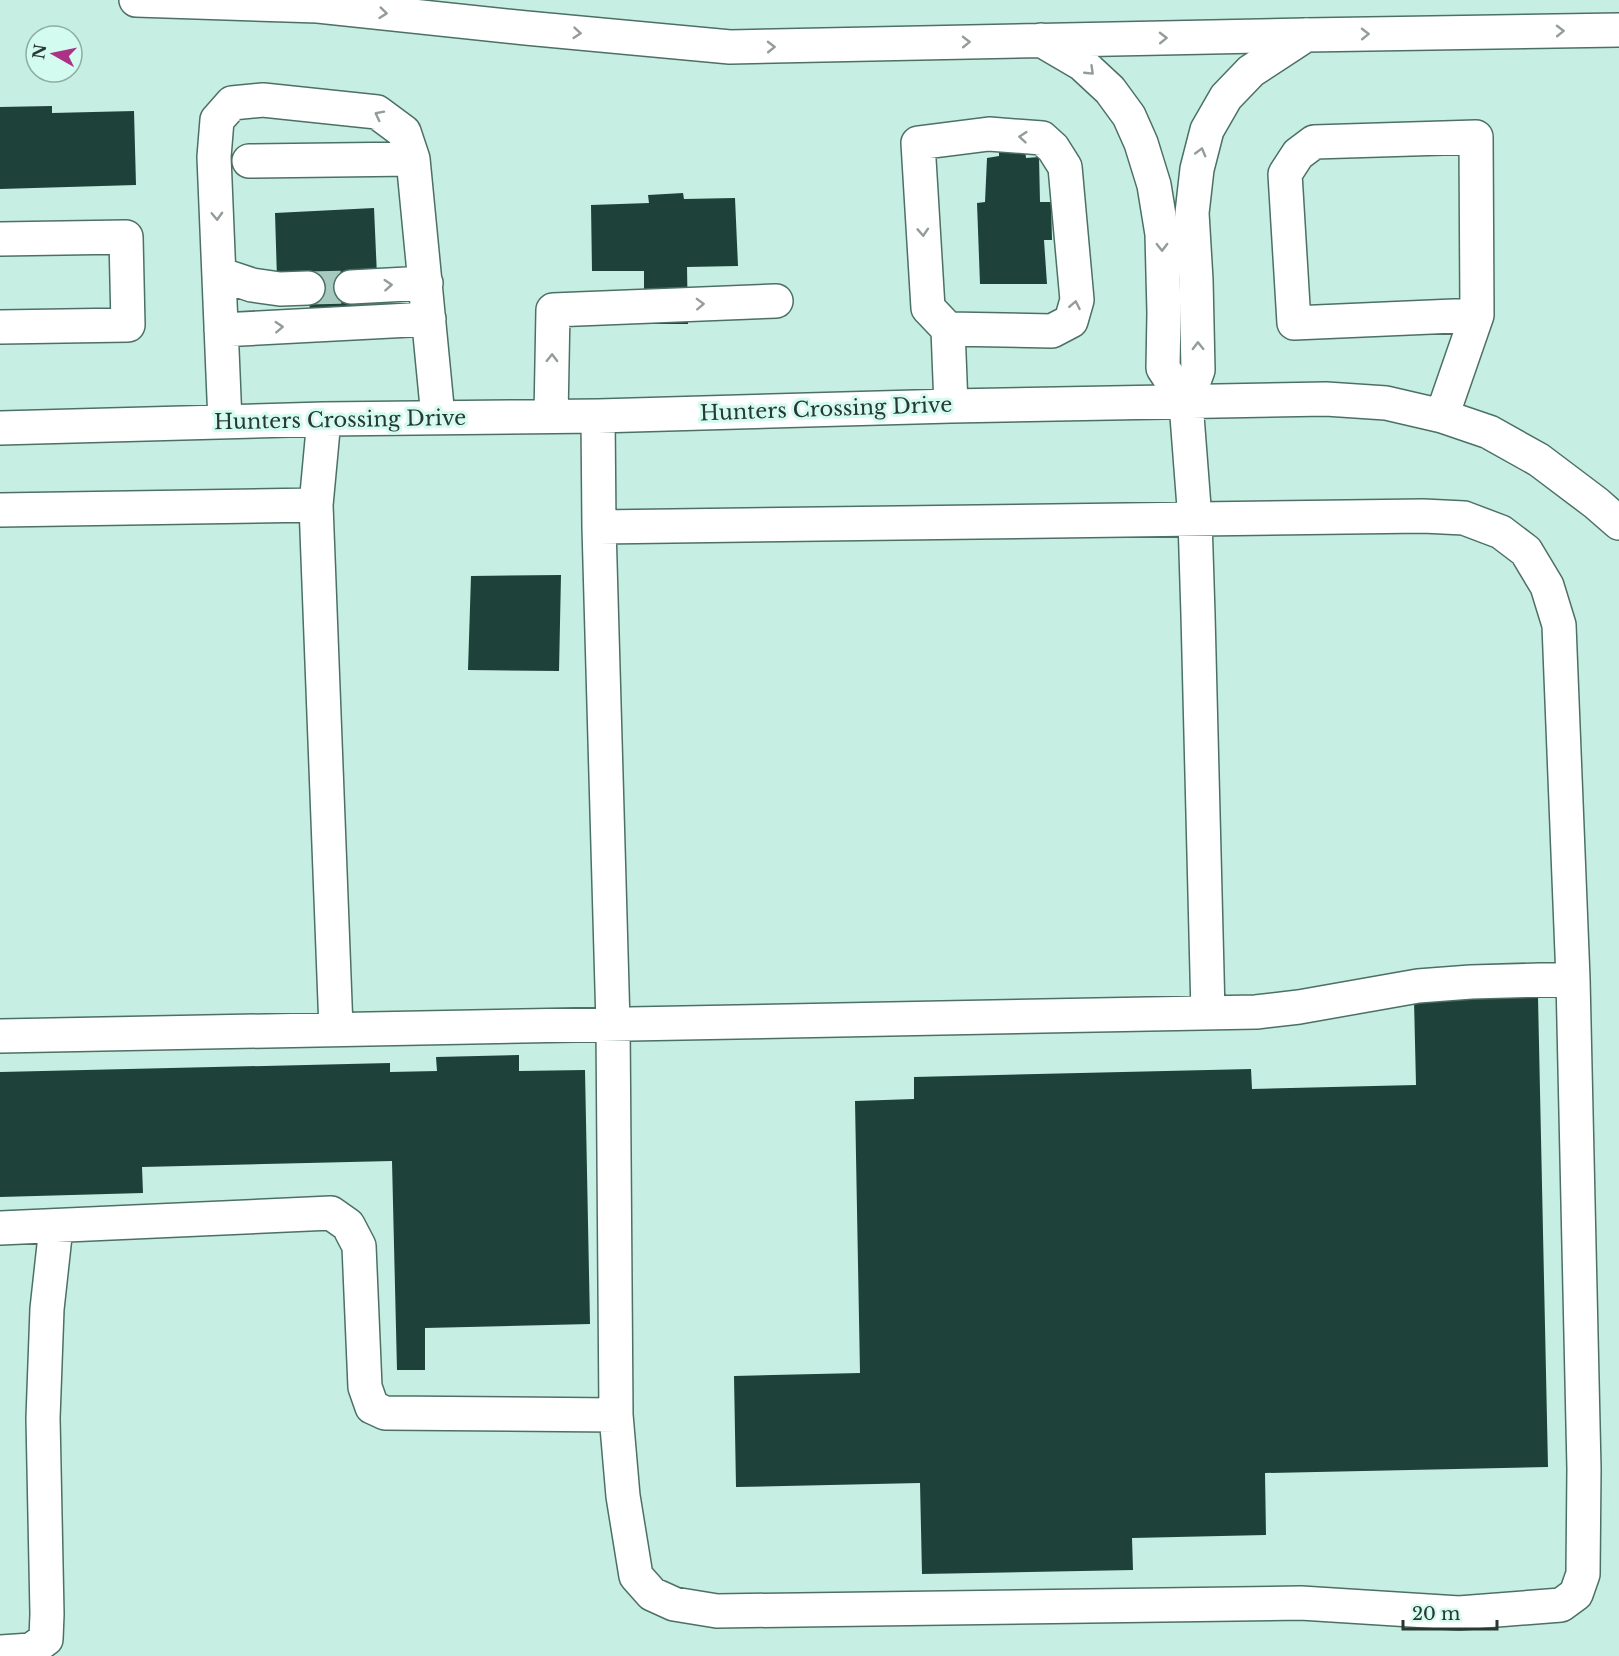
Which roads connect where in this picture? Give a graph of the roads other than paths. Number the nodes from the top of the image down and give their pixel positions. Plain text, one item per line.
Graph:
1 (136, 0) edge
2 (1619, 30) edge
3 (1306, 34) junction
4 (1041, 40) junction
5 (413, 159) junction
6 (249, 161) dead end
7 (0, 239) edge
8 (219, 274) junction
9 (426, 283) junction
10 (351, 287) tunnel mouth
11 (308, 288) tunnel mouth
12 (776, 301) dead end
13 (1477, 315) junction
14 (429, 319) junction
15 (0, 327) edge
16 (957, 329) junction
17 (221, 330) junction
18 (1186, 403) junction
19 (951, 406) junction
20 (551, 416) junction
21 (598, 416) junction
22 (1442, 416) junction
23 (438, 417) junction
24 (324, 419) junction
25 (225, 422) junction
26 (0, 428) edge
27 (316, 505) junction
28 (0, 510) edge
29 (1195, 520) junction
30 (1619, 523) edge
31 (599, 527) junction
32 (1573, 979) junction
33 (1208, 1013) junction
34 (613, 1024) junction
35 (336, 1029) junction
36 (0, 1036) edge
37 (56, 1227) junction
38 (0, 1228) edge
39 (616, 1415) junction
40 (0, 1652) edge

1 -> 4 main road
3 -> 2 main road
4 -> 3 main road
18 -> 3 main road
4 -> 18 main road
5 - 6 main road
5 -> 8 main road
5 - 9 main road
7 - 15 main road
8 - 11 main road
8 - 17 main road
10 -> 9 main road
9 - 14 main road
20 -> 12 main road
13 - 13 main road
13 - 22 main road
17 -> 14 main road
14 - 23 main road
16 -> 16 main road
16 - 19 main road
17 - 25 main road
18 - 19 main road, Hunters Crossing Drive
18 - 22 main road, Hunters Crossing Drive
18 - 29 main road
19 - 21 main road, Hunters Crossing Drive
20 - 21 main road, Hunters Crossing Drive
20 - 23 main road, Hunters Crossing Drive
21 - 31 main road
22 - 30 main road, Hunters Crossing Drive
23 - 24 main road, Hunters Crossing Drive
24 - 25 main road, Hunters Crossing Drive
24 - 27 main road
25 - 26 main road, Hunters Crossing Drive
27 - 28 main road
27 - 35 main road
29 - 31 main road
29 - 32 main road
29 - 33 main road
31 - 34 main road
32 - 33 main road
32 - 39 main road
33 - 34 main road
34 - 35 main road
34 - 39 main road
35 - 36 main road
37 - 38 main road
37 - 39 main road
37 - 40 main road

